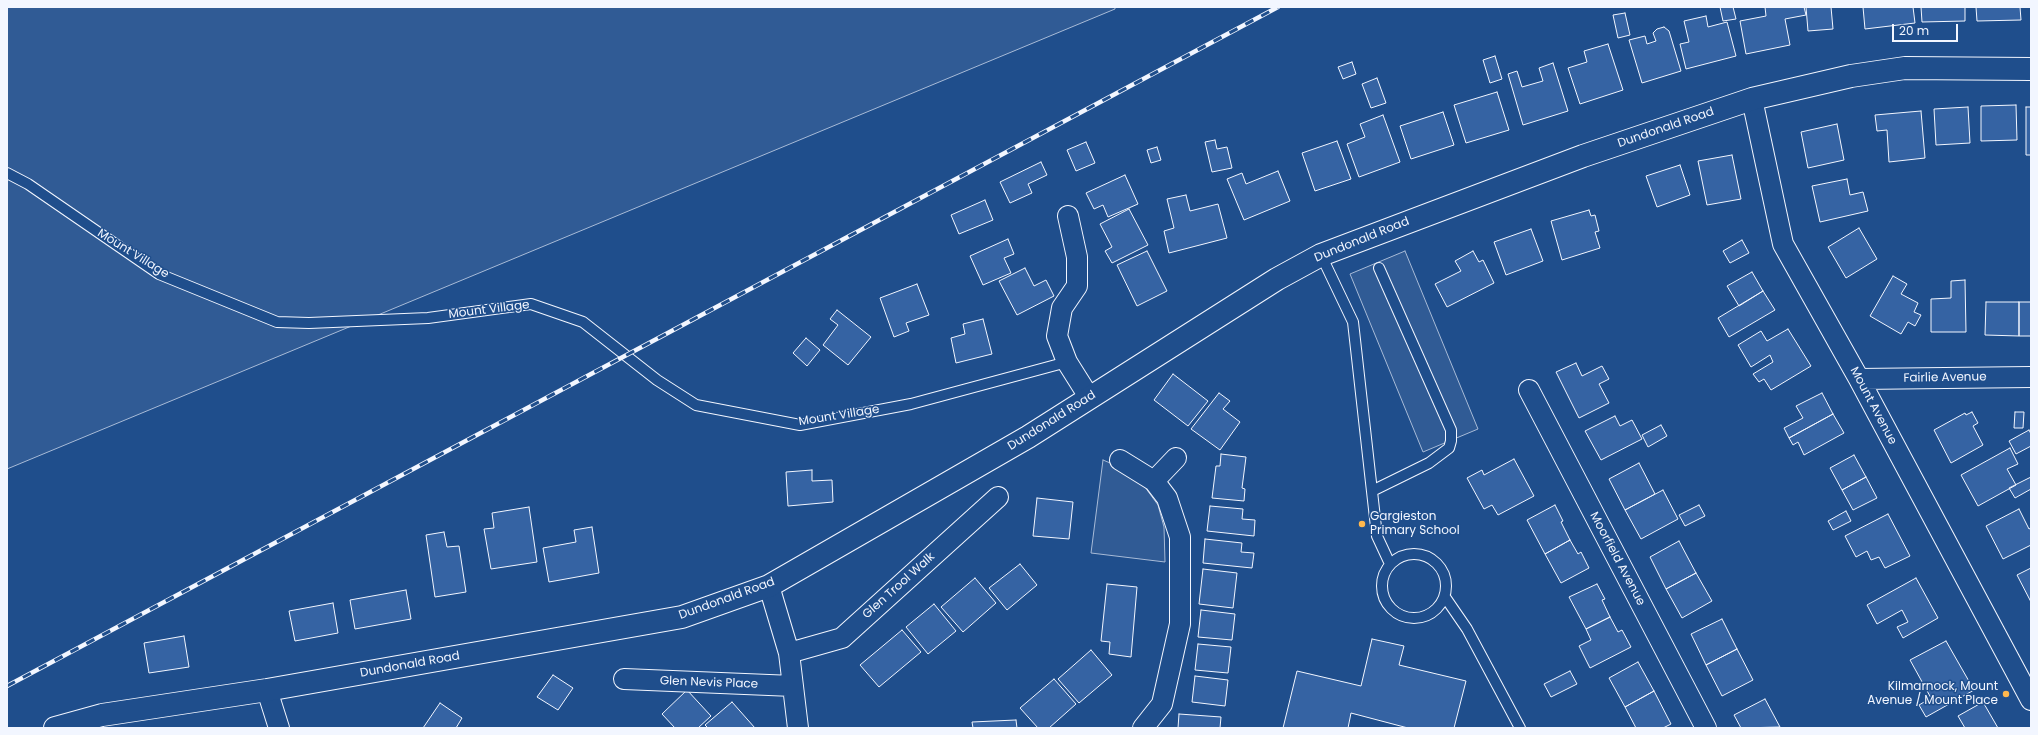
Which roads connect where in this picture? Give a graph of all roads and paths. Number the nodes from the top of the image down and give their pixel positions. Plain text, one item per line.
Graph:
1 (2031, 69) edge
2 (1752, 99) junction
3 (7, 173) edge
4 (1068, 216) dead end
5 (1321, 255) junction
6 (1379, 268) dead end
7 (1066, 362) junction
8 (2031, 376) edge
9 (1859, 379) junction
10 (1529, 390) dead end
11 (1089, 397) junction
12 (1176, 458) dead end
13 (1120, 460) dead end
14 (1154, 481) junction
15 (1372, 491) junction
16 (998, 497) dead end
17 (1390, 564) junction
18 (769, 586) junction
19 (1445, 597) junction
20 (789, 653) junction
21 (624, 679) dead end
22 (793, 686) junction
23 (267, 690) junction
24 (2031, 700) edge
25 (55, 728) edge
26 (279, 728) edge
27 (798, 728) edge
28 (1143, 728) edge
29 (1520, 728) edge
30 (1706, 728) edge

1 - 2 main road, Dundonald Road
2 - 5 main road, Dundonald Road
2 - 9 street, Mount Avenue
3 - 7 lane, Mount Village
4 - 7 street
5 - 11 main road, Dundonald Road
5 - 15 lane
6 - 15 lane
7 - 11 street
8 - 9 street, Fairlie Avenue
9 - 24 street, Mount Avenue
10 - 30 street, Moorfield Avenue
11 - 18 main road, Dundonald Road
12 - 14 street
13 - 14 street
14 - 28 street
15 - 17 lane
16 - 20 street, Glen Trool Walk
17 - 19 lane
17 - 19 lane
18 - 20 street
18 - 23 main road, Dundonald Road
19 - 29 lane
20 - 22 street
21 - 22 street, Glen Nevis Place
22 - 27 street
23 - 25 main road, Dundonald Road
23 - 26 street

